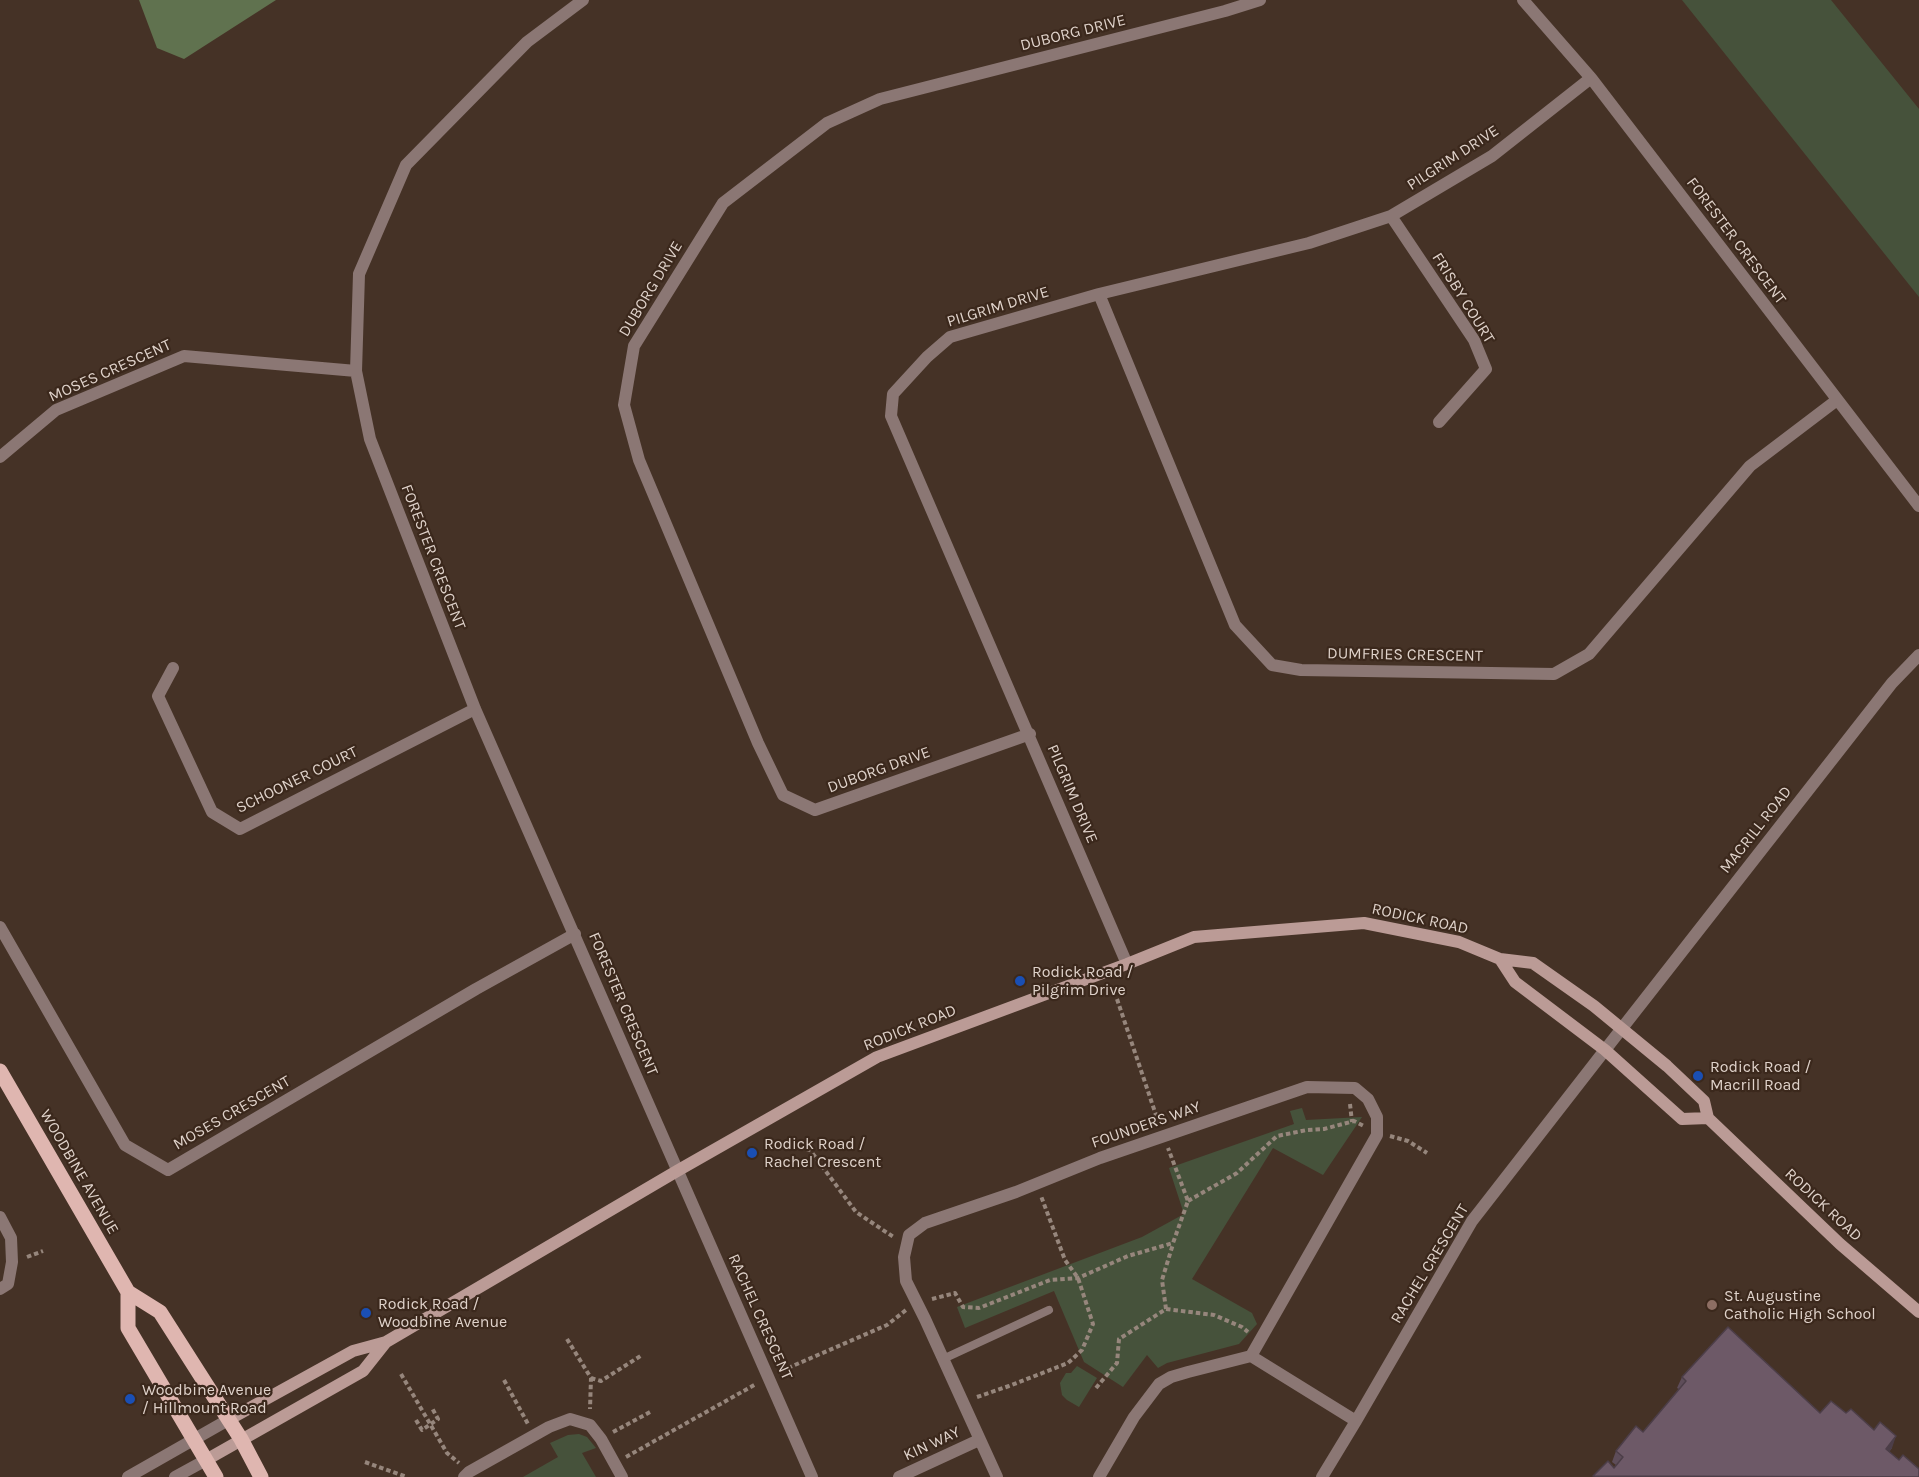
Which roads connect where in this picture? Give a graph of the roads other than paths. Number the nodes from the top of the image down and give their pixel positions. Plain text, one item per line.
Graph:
1 (583, 0) edge
2 (1260, 0) edge
3 (1523, 0) edge
4 (1591, 78) junction
5 (1391, 216) junction
6 (1099, 294) junction
7 (356, 371) junction
8 (1838, 400) junction
9 (1439, 422) dead end
10 (0, 457) edge
11 (1919, 506) edge
12 (1919, 655) edge
13 (173, 668) dead end
14 (475, 709) junction
15 (1030, 734) junction
16 (0, 927) edge
17 (575, 934) junction
18 (1500, 959) junction
19 (1127, 964) junction
20 (1622, 1029) junction
21 (1605, 1050) junction
22 (0, 1071) edge
23 (1708, 1118) junction
24 (677, 1171) junction
25 (0, 1217) edge
26 (0, 1289) edge
27 (128, 1292) junction
28 (1048, 1310) dead end
29 (1919, 1312) edge
30 (386, 1342) junction
31 (1251, 1356) junction
32 (943, 1359) junction
33 (228, 1420) junction
34 (1356, 1422) junction
35 (241, 1439) junction
36 (979, 1440) junction
37 (194, 1441) junction
38 (206, 1460) junction
39 (467, 1474) edge
40 (128, 1477) edge
41 (175, 1477) edge
42 (216, 1477) edge
43 (261, 1477) edge
44 (622, 1477) edge
45 (813, 1477) edge
46 (898, 1477) edge
47 (997, 1477) edge
48 (1099, 1477) edge
49 (1322, 1477) edge

1 - 7 street, FORESTER CRESCENT
2 - 15 street, DUBORG DRIVE
3 - 4 street, FORESTER CRESCENT
4 - 5 street, PILGRIM DRIVE
4 - 8 street, FORESTER CRESCENT
5 - 6 street, PILGRIM DRIVE
5 - 9 street, FRISBY COURT
6 - 8 street, DUMFRIES CRESCENT
6 - 15 street, PILGRIM DRIVE
7 - 10 street, MOSES CRESCENT
7 - 14 street, FORESTER CRESCENT
8 - 11 street, FORESTER CRESCENT
12 - 20 street, MACRILL ROAD
13 - 14 street, SCHOONER COURT
14 - 17 street, FORESTER CRESCENT
15 - 19 street, PILGRIM DRIVE
16 - 17 street, MOSES CRESCENT
17 - 24 street, FORESTER CRESCENT
18 - 19 main road, RODICK ROAD
18 - 20 main road, RODICK ROAD
18 - 21 main road
19 - 24 main road, RODICK ROAD
20 - 21 street, MACRILL ROAD
20 - 23 main road, RODICK ROAD
21 - 23 main road
21 - 34 street, RACHEL CRESCENT
22 - 27 main road, WOODBINE AVENUE
23 - 29 main road, RODICK ROAD
24 - 30 main road, RODICK ROAD
24 - 45 street, RACHEL CRESCENT
25 - 26 street
27 - 33 main road, WOODBINE AVENUE
27 - 37 main road
28 - 32 lane
30 - 33 main road, RODICK ROAD
30 - 35 main road, RODICK ROAD
31 - 32 street, FOUNDERS WAY
31 - 34 street
31 - 48 street
32 - 36 street
33 - 35 main road, WOODBINE AVENUE
33 - 37 street, RODICK ROAD
34 - 49 street, RACHEL CRESCENT
35 - 38 main road, RODICK ROAD
35 - 43 main road, WOODBINE AVENUE
36 - 46 street, KIN WAY
36 - 47 street
37 - 38 main road
37 - 40 street, RODICK ROAD
38 - 41 street
38 - 42 main road
39 - 44 street

